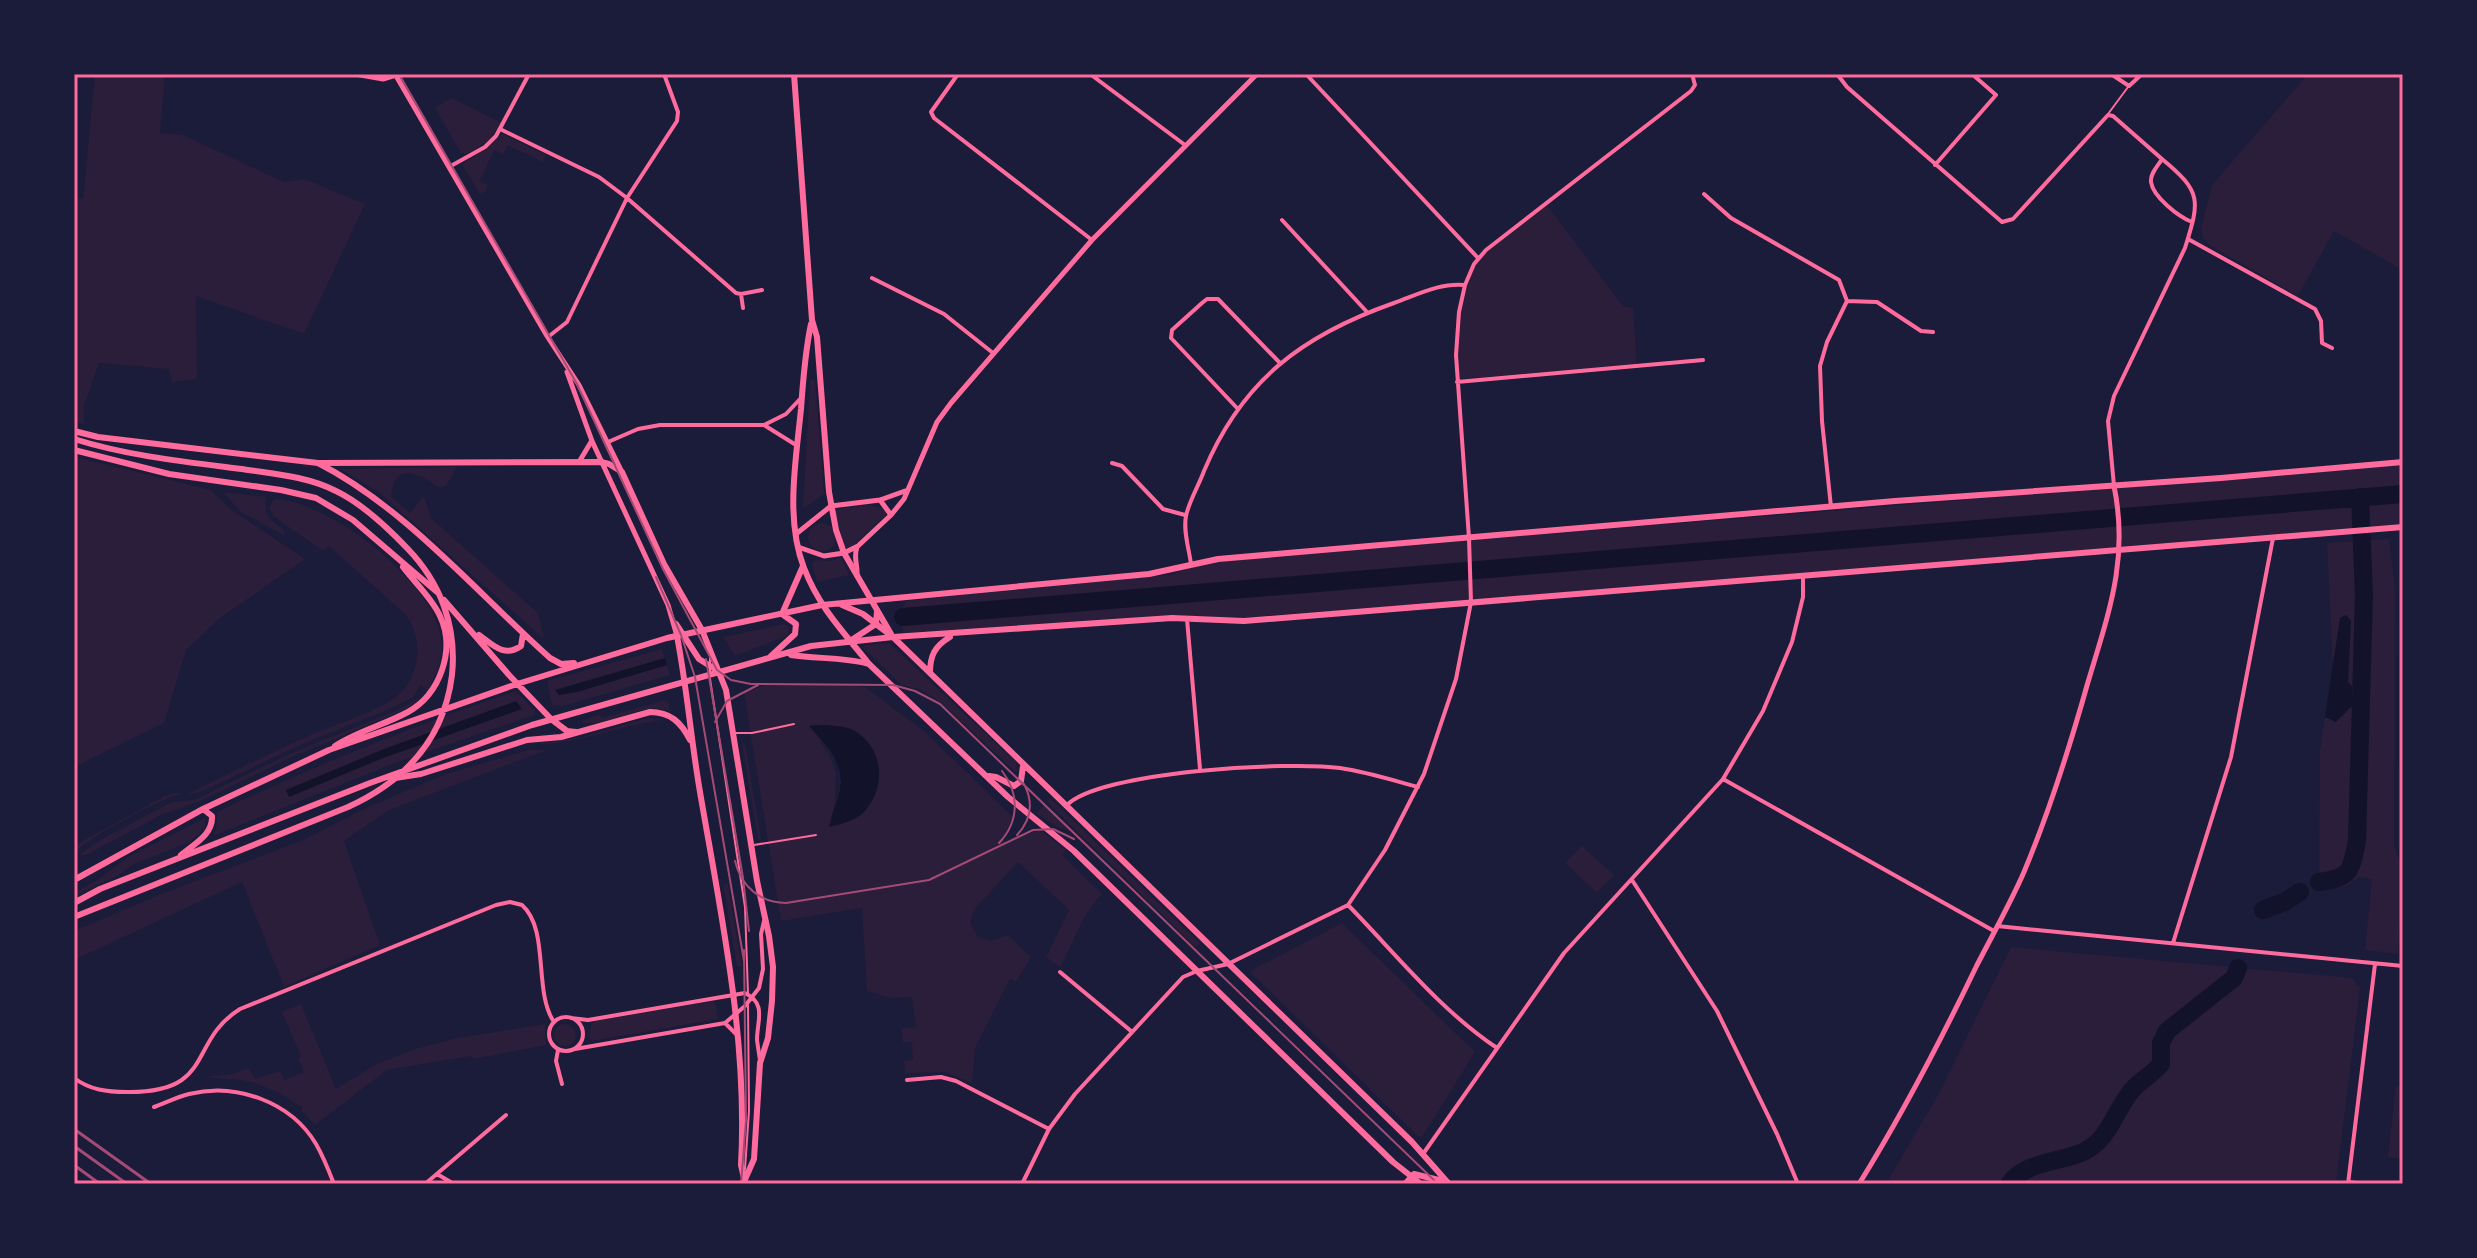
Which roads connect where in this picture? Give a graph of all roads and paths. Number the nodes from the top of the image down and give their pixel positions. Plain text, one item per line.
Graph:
1 (355, 74) edge
2 (396, 74) edge
3 (529, 74) edge
4 (664, 74) edge
5 (794, 74) edge
6 (958, 74) edge
7 (1090, 74) edge
8 (1257, 74) edge
9 (1306, 74) edge
10 (1692, 74) edge
11 (1837, 74) edge
12 (1972, 74) edge
13 (2111, 74) edge
14 (2142, 74) edge
15 (2129, 86) junction
16 (2108, 115) junction
17 (500, 129) junction
18 (1185, 145) junction
19 (2162, 159) junction
20 (1935, 165) junction
21 (449, 167) junction
22 (1704, 194) dead end
23 (627, 198) junction
24 (1282, 220) dead end
25 (2192, 222) junction
26 (2188, 239) junction
27 (1092, 240) junction
28 (1478, 258) junction
29 (872, 278) dead end
30 (1465, 285) junction
31 (762, 290) dead end
32 (741, 294) junction
33 (1847, 301) junction
34 (743, 308) dead end
35 (1367, 312) junction
36 (812, 320) junction
37 (1933, 332) dead end
38 (548, 337) junction
39 (2332, 348) dead end
40 (993, 353) junction
41 (1703, 360) dead end
42 (1279, 363) junction
43 (566, 367) junction
44 (1457, 382) junction
45 (802, 397) junction
46 (1237, 408) junction
47 (764, 425) junction
48 (74, 431) edge
49 (74, 439) edge
50 (592, 441) junction
51 (608, 442) junction
52 (797, 446) junction
53 (74, 450) edge
54 (579, 462) junction
55 (601, 462) junction
56 (2403, 462) edge
57 (318, 463) junction
58 (1112, 463) dead end
59 (622, 472) junction
60 (2114, 486) junction
61 (905, 491) junction
62 (880, 500) junction
63 (831, 506) junction
64 (1831, 507) junction
65 (891, 515) junction
66 (1186, 515) junction
67 (2403, 527) edge
68 (796, 534) junction
69 (2274, 537) junction
70 (1469, 538) junction
71 (858, 546) junction
72 (798, 547) junction
73 (2121, 550) junction
74 (844, 553) junction
75 (400, 562) junction
76 (1191, 564) junction
77 (803, 566) junction
78 (1803, 574) junction
79 (856, 576) junction
80 (869, 599) junction
81 (1471, 602) junction
82 (835, 603) junction
83 (822, 605) junction
84 (877, 611) junction
85 (782, 614) junction
86 (1187, 619) junction
87 (676, 624) joint
88 (876, 624) junction
89 (473, 630) junction
90 (702, 630) junction
91 (523, 634) junction
92 (681, 635) junction
93 (953, 635) junction
94 (893, 637) junction
95 (850, 641) junction
96 (709, 647) junction
97 (788, 654) junction
98 (770, 657) junction
99 (582, 663) junction
100 (869, 664) junction
101 (710, 670) junction
102 (718, 671) junction
103 (930, 673) junction
104 (685, 680) junction
105 (519, 687) junction
106 (551, 719) junction
107 (794, 724) dead end
108 (579, 733) junction
109 (733, 734) junction
110 (692, 743) junction
111 (329, 750) junction
112 (1023, 764) junction
113 (1200, 769) junction
114 (989, 776) junction
115 (1723, 779) junction
116 (370, 783) junction
117 (1419, 787) junction
118 (1066, 806) junction
119 (203, 809) junction
120 (816, 835) dead end
121 (751, 845) junction
122 (177, 859) junction
123 (74, 880) edge
124 (1632, 880) junction
125 (74, 903) edge
126 (1348, 905) junction
127 (74, 917) edge
128 (764, 920) junction
129 (1995, 928) junction
130 (2173, 943) junction
131 (1228, 964) junction
132 (2375, 964) junction
133 (2403, 966) edge
134 (1197, 971) junction
135 (1060, 972) dead end
136 (734, 993) junction
137 (750, 996) junction
138 (748, 1002) junction
139 (737, 1013) junction
140 (571, 1018) junction
141 (554, 1022) junction
142 (725, 1023) junction
143 (1131, 1031) junction
144 (737, 1035) junction
145 (1497, 1048) junction
146 (575, 1049) junction
147 (558, 1050) junction
148 (760, 1063) junction
149 (74, 1078) edge
150 (907, 1080) dead end
151 (562, 1084) dead end
152 (154, 1107) dead end
153 (506, 1115) dead end
154 (1049, 1129) junction
155 (1423, 1154) junction
156 (437, 1174) junction
157 (1411, 1176) junction
158 (744, 1181) edge
159 (1448, 1183) edge
160 (2348, 1183) edge
161 (334, 1184) edge
162 (425, 1184) edge
163 (454, 1184) edge
164 (1022, 1184) edge
165 (1405, 1184) edge
166 (1421, 1184) edge
167 (1798, 1184) edge
168 (1859, 1184) edge
169 (2364, 1184) edge

1 - 2 street
2 - 21 street
3 - 17 street
4 - 23 street
5 - 36 main road
6 - 27 street
7 - 18 street
8 - 18 street
9 - 28 street
10 - 28 street
11 - 20 street
12 - 20 street
13 - 15 street
14 - 15 street
15 - 16 lane
16 - 19 street
16 - 20 street
17 - 21 street
17 - 23 street
18 - 27 street
19 - 25 street
19 - 25 street
21 - 38 street
22 - 33 street
23 - 32 street
23 - 38 street
24 - 35 street
25 - 26 street
26 - 39 street
26 - 60 street
27 - 40 street
28 - 30 street
29 - 40 street
30 - 35 street
30 - 44 street
31 - 32 street
32 - 34 street
33 - 37 street
33 - 64 street
35 - 42 street
36 - 45 main road
36 - 63 main road
38 - 43 street
40 - 61 street
41 - 44 street
42 - 46 street
42 - 46 street
43 - 50 street
43 - 51 street
44 - 70 street
45 - 47 street
45 - 52 main road
46 - 66 street
47 - 51 street
47 - 52 street
48 - 57 main road
49 - 127 main road
50 - 54 street
50 - 55 street
51 - 59 street
52 - 68 main road
53 - 75 main road
54 - 55 main road
54 - 57 main road
55 - 59 main road
55 - 87 street
56 - 60 main road
57 - 91 main road
58 - 66 street
59 - 90 main road
60 - 64 main road
60 - 73 street
61 - 62 street
61 - 65 street
62 - 63 street
62 - 65 street
63 - 68 street
63 - 74 main road
64 - 70 main road
65 - 71 street
66 - 76 street
67 - 69 main road
68 - 72 main road
69 - 73 main road
69 - 130 street
70 - 76 main road
70 - 81 street
71 - 74 street
71 - 79 street
72 - 74 street
72 - 77 main road
73 - 78 main road
73 - 129 street
74 - 79 main road
75 - 89 main road
75 - 111 main road
76 - 80 main road
77 - 83 main road
77 - 85 main road
78 - 81 main road
78 - 115 street
79 - 80 main road
80 - 82 main road
80 - 84 main road
81 - 86 main road
81 - 117 street
82 - 83 main road
82 - 88 main road
83 - 85 main road
83 - 95 main road
84 - 88 main road
84 - 94 main road
85 - 90 main road
85 - 98 main road
86 - 93 main road
86 - 113 street
87 - 92 main road
88 - 94 main road
88 - 95 main road
89 - 91 main road
89 - 105 main road
90 - 92 main road
90 - 96 main road
91 - 99 main road
92 - 99 main road
92 - 101 main road
92 - 104 main road
93 - 94 main road
93 - 103 main road
94 - 95 main road
94 - 103 main road
95 - 97 main road
95 - 100 main road
96 - 101 lane
96 - 102 main road
97 - 98 main road
97 - 100 main road
98 - 102 main road
99 - 105 main road
100 - 114 main road
101 - 102 main road
101 - 104 main road
101 - 137 lane
102 - 109 main road
103 - 112 main road
104 - 106 main road
104 - 110 main road
105 - 106 main road
105 - 111 main road
106 - 108 main road
106 - 116 main road
107 - 109 lane
108 - 110 main road
108 - 116 main road
109 - 121 main road
110 - 136 main road
111 - 119 main road
112 - 114 main road
112 - 118 main road
113 - 117 street
113 - 118 street
114 - 134 main road
115 - 124 street
115 - 129 street
116 - 122 main road
117 - 126 street
118 - 131 main road
119 - 122 main road
119 - 123 main road
120 - 121 lane
121 - 128 main road
122 - 125 main road
124 - 145 street
124 - 167 street
126 - 131 street
126 - 145 street
128 - 137 street
128 - 148 main road
129 - 130 street
129 - 168 street
130 - 132 street
131 - 134 street
131 - 155 main road
132 - 133 street
132 - 160 street
134 - 143 street
134 - 157 main road
135 - 143 street
136 - 137 street
136 - 139 main road
136 - 140 street
137 - 138 street
137 - 148 street
138 - 139 street
138 - 158 lane
139 - 142 street
139 - 144 main road
140 - 141 street
140 - 146 street
141 - 147 street
141 - 149 street
142 - 144 street
142 - 146 street
143 - 154 street
144 - 158 main road
145 - 155 street
146 - 147 street
147 - 151 street
148 - 158 main road
150 - 154 street
152 - 161 street
153 - 156 street
154 - 164 street
155 - 159 main road
156 - 162 street
156 - 163 street
157 - 159 main road
157 - 165 main road
157 - 166 main road
160 - 169 street

